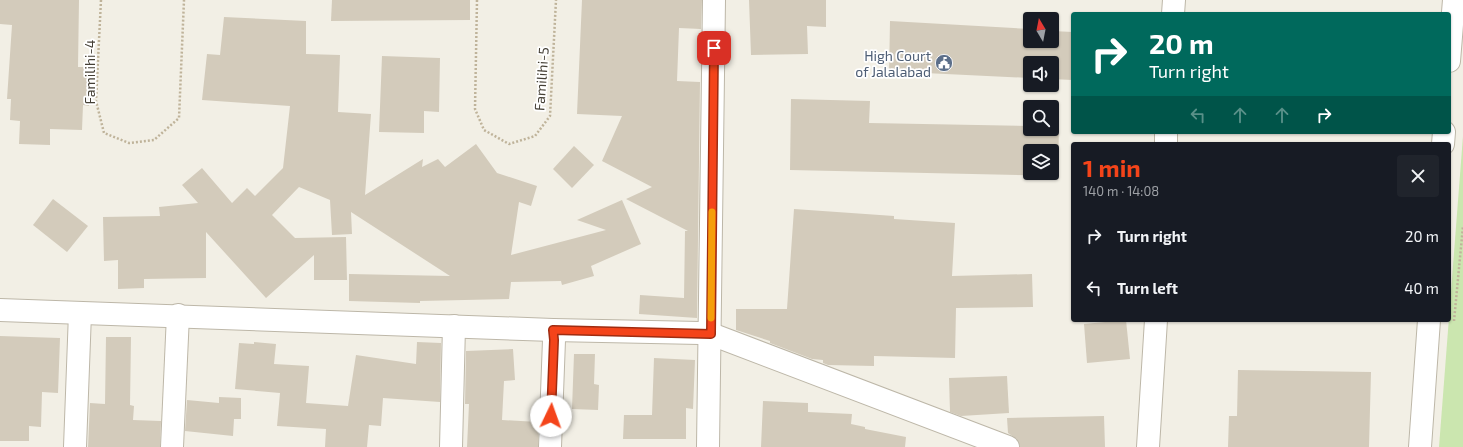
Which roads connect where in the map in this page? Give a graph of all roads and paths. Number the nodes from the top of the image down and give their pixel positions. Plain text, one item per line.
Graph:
1 (101, 0) edge
2 (184, 0) edge
3 (476, 0) edge
4 (556, 0) edge
5 (714, 0) edge
6 (1174, 0) edge
7 (1454, 0) edge
8 (1173, 12) edge
9 (1451, 37) edge
10 (0, 310) edge
11 (80, 313) junction
12 (178, 315) junction
13 (1156, 322) edge
14 (1429, 322) edge
15 (454, 326) junction
16 (553, 330) junction
17 (711, 334) junction
18 (75, 447) edge
19 (172, 447) edge
20 (451, 447) edge
21 (550, 447) edge
22 (708, 447) edge
23 (1008, 447) edge
24 (1148, 447) edge
25 (1420, 447) edge

1 - 2 path, Familihi-4
3 - 4 path, Familihi-5
5 - 17 street
6 - 8 street
7 - 9 street
10 - 11 street
11 - 12 street
11 - 18 street
12 - 15 street
12 - 19 street
13 - 24 street
14 - 25 street
15 - 16 street
15 - 20 street
16 - 17 street
16 - 21 street
17 - 22 street
17 - 23 street

